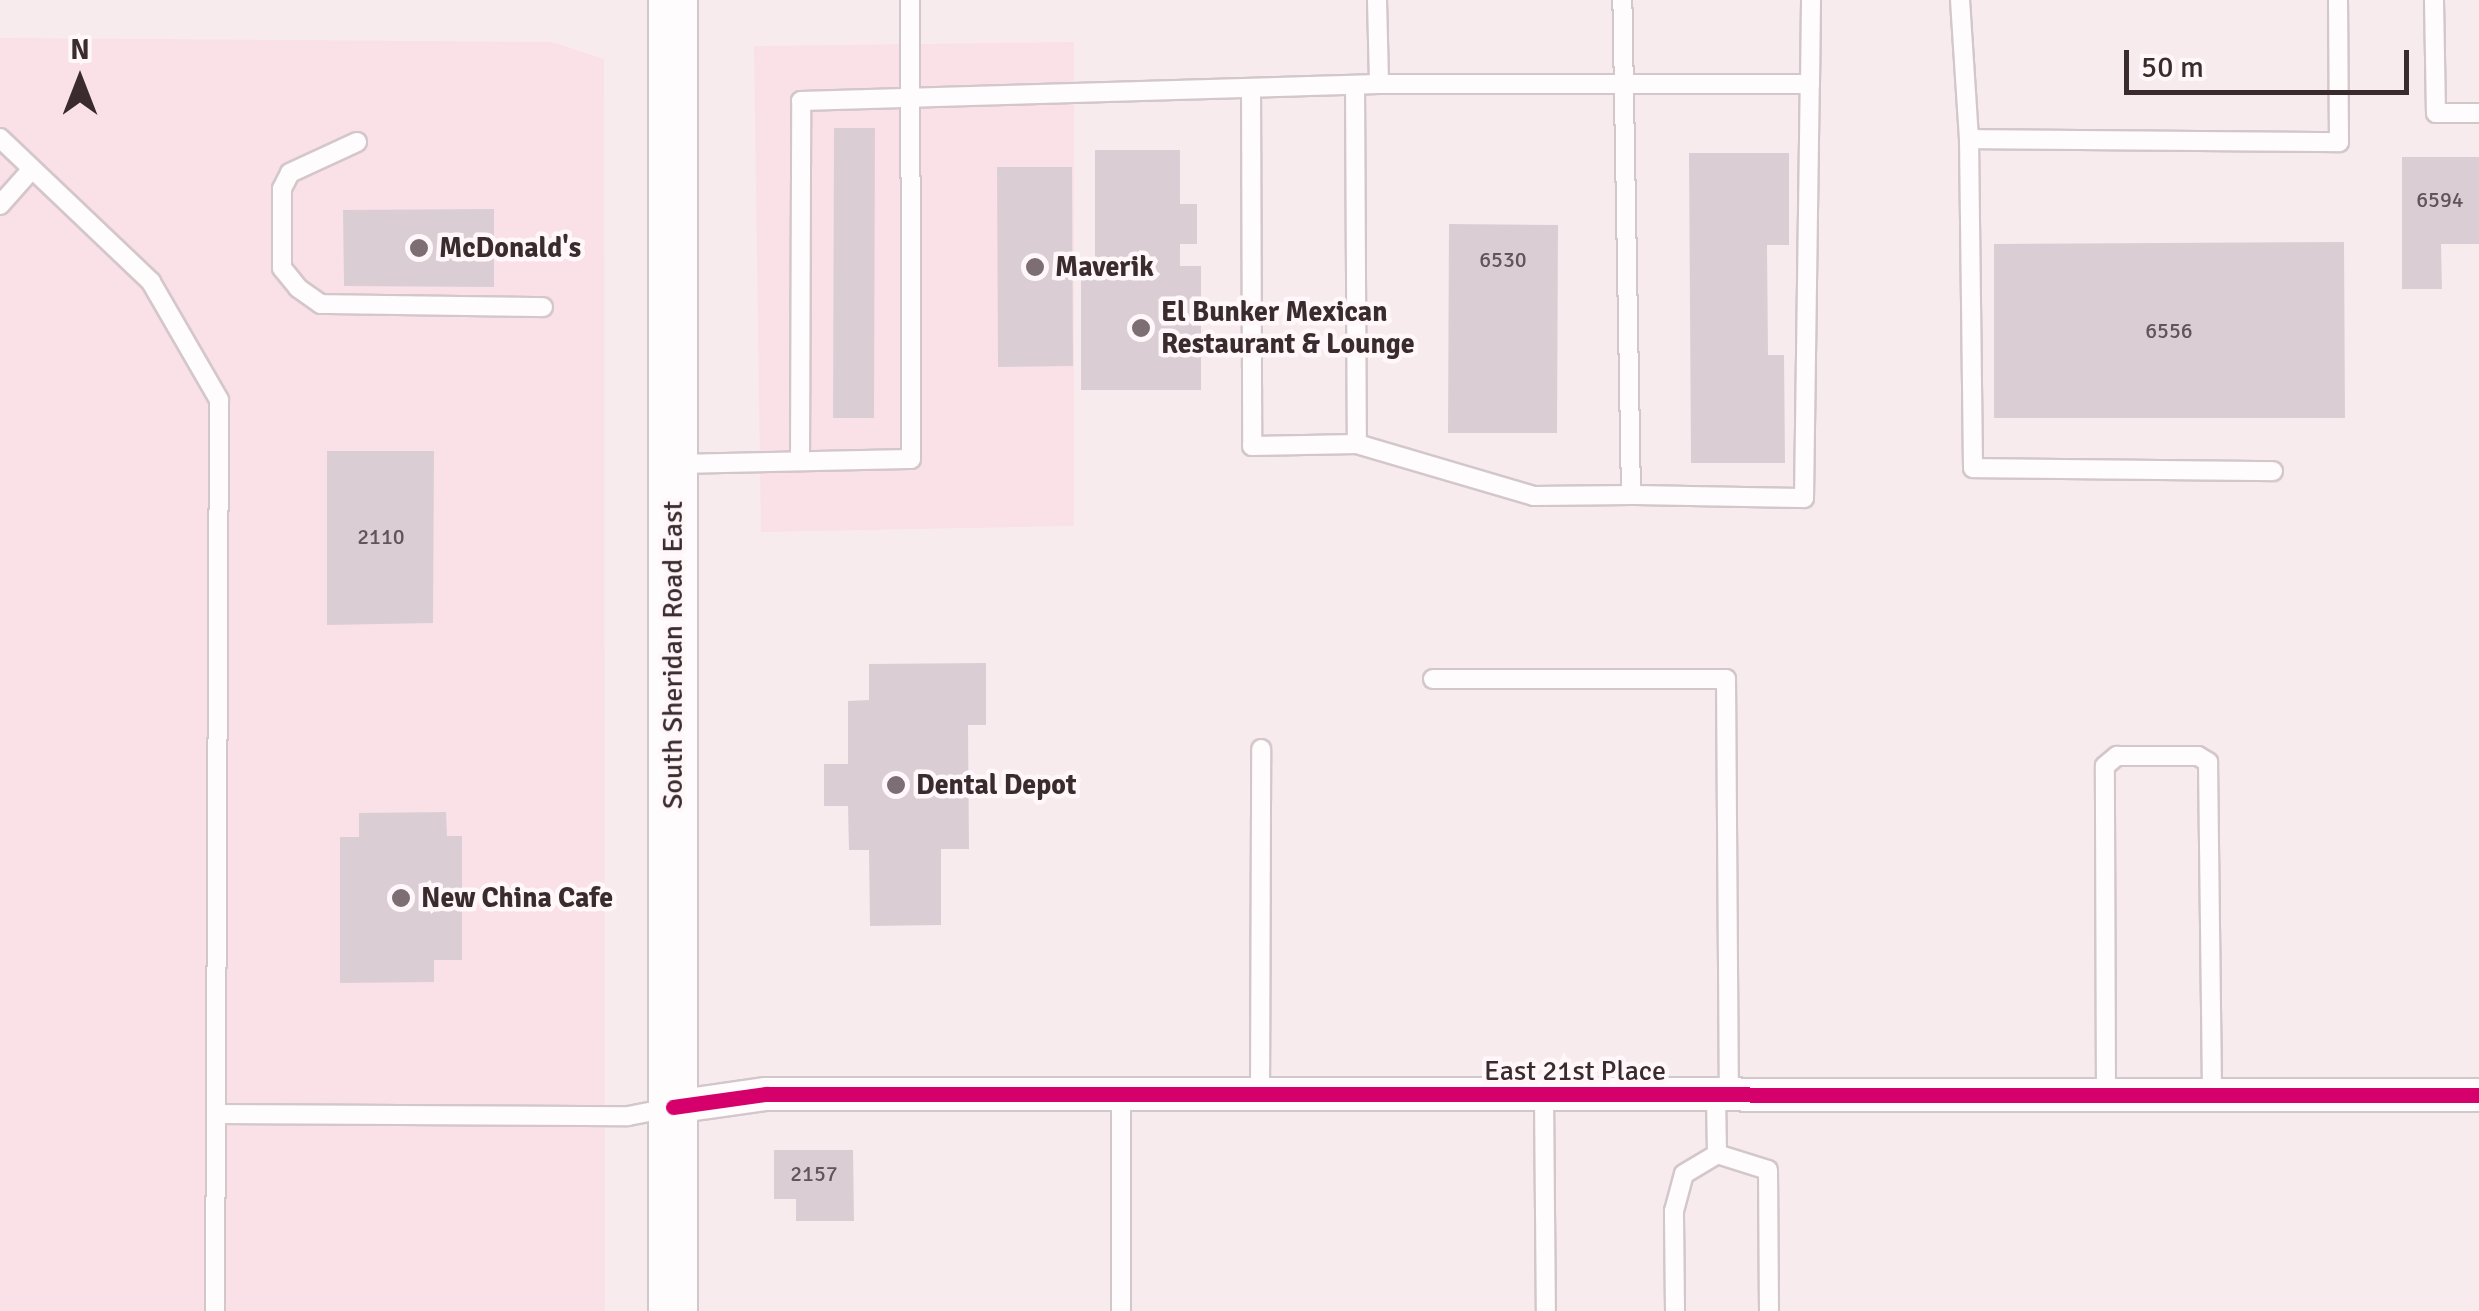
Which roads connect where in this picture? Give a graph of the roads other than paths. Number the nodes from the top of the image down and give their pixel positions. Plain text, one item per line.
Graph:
1 (673, 0) edge
2 (910, 0) edge
3 (1377, 0) edge
4 (1622, 0) edge
5 (1811, 0) edge
6 (1960, 0) edge
7 (2338, 0) edge
8 (2434, 0) edge
9 (1379, 84) junction
10 (1810, 84) junction
11 (1354, 85) junction
12 (1622, 85) junction
13 (1250, 88) junction
14 (912, 96) junction
15 (2479, 113) edge
16 (0, 138) edge
17 (1969, 139) junction
18 (357, 142) dead end
19 (32, 169) junction
20 (0, 205) edge
21 (543, 307) dead end
22 (1356, 444) junction
23 (800, 461) junction
24 (673, 464) junction
25 (2272, 472) dead end
26 (1631, 495) junction
27 (1434, 679) dead end
28 (1261, 749) dead end
29 (2106, 1095) junction
30 (2212, 1095) junction
31 (2479, 1095) edge
32 (1121, 1096) junction
33 (1260, 1096) junction
34 (1544, 1096) junction
35 (1723, 1096) junction
36 (673, 1107) junction
37 (216, 1114) junction
38 (1717, 1154) junction
39 (215, 1311) edge
40 (673, 1311) edge
41 (1121, 1311) edge
42 (1546, 1311) edge
43 (1675, 1311) edge
44 (1769, 1311) edge

1 - 24 main road, South Sheridan Road East
2 - 14 lane
3 - 9 lane
4 - 12 lane
5 - 10 lane
6 - 17 lane
7 - 17 lane
8 - 15 lane
9 - 11 lane
9 - 12 lane
10 - 12 lane
10 - 26 lane
11 - 13 lane
11 - 22 lane
12 - 26 lane
13 - 14 lane
13 - 22 lane
14 - 23 lane
14 - 23 lane
16 - 19 lane
17 - 25 lane
18 - 21 lane
19 - 20 lane
19 - 37 lane
22 - 26 lane
23 - 24 lane
24 - 36 main road, South Sheridan Road East
27 - 35 lane
28 - 33 lane
29 - 30 street, East 21st Place
29 - 30 lane
29 - 35 street, East 21st Place
30 - 31 street, East 21st Place
32 - 33 street, East 21st Place
32 - 36 street, East 21st Place
32 - 41 lane
33 - 34 street, East 21st Place
34 - 35 street, East 21st Place
34 - 42 lane
35 - 38 lane
36 - 37 lane
36 - 40 main road, South Sheridan Road East
37 - 39 lane
38 - 43 lane
38 - 44 lane

